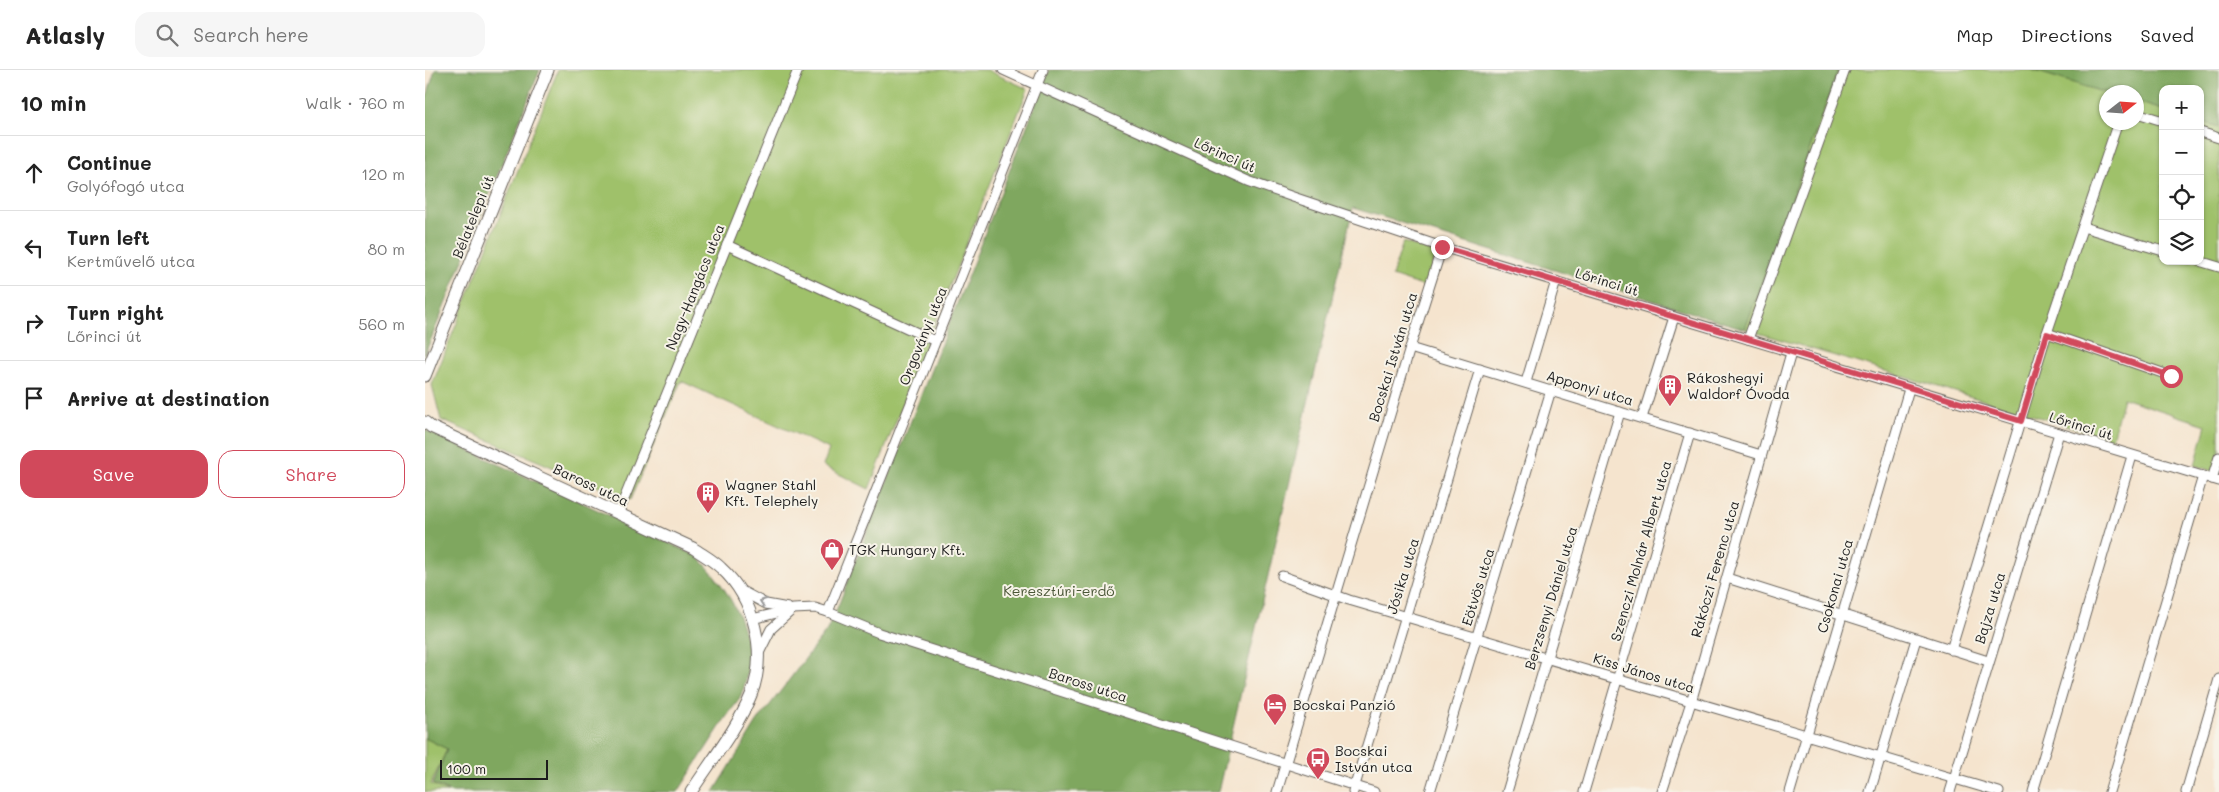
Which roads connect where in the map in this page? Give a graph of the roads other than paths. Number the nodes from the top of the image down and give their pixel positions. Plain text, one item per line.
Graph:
1 (548, 70) edge
2 (798, 70) edge
3 (1003, 70) edge
4 (1043, 70) edge
5 (1845, 70) edge
6 (1037, 85) junction
7 (2144, 115) edge
8 (2159, 120) edge
9 (2115, 130) edge
10 (2204, 133) edge
11 (2219, 138) edge
12 (2083, 227) junction
13 (727, 246) junction
14 (1442, 247) junction
15 (2159, 250) edge
16 (2204, 262) edge
17 (2219, 267) edge
18 (1556, 281) junction
19 (1674, 317) junction
20 (2047, 334) junction
21 (1748, 339) junction
22 (935, 341) junction
23 (1410, 348) junction
24 (1791, 353) junction
25 (1481, 369) junction
26 (425, 376) edge
27 (2171, 376) dead end
28 (1526, 382) junction
29 (1909, 389) junction
30 (1551, 390) junction
31 (1620, 412) junction
32 (1642, 418) junction
33 (2021, 421) junction
34 (425, 422) edge
35 (1690, 433) junction
36 (2059, 433) junction
37 (1761, 456) junction
38 (2132, 456) junction
39 (2219, 457) edge
40 (2211, 478) edge
41 (618, 514) junction
42 (1282, 576) dead end
43 (1727, 578) junction
44 (737, 587) junction
45 (1336, 594) junction
46 (793, 609) junction
47 (828, 612) junction
48 (1841, 614) junction
49 (1405, 616) junction
50 (752, 619) junction
51 (1477, 637) junction
52 (1916, 639) junction
53 (1951, 650) junction
54 (758, 654) junction
55 (1547, 659) junction
56 (1988, 661) junction
57 (2219, 679) edge
58 (1617, 680) junction
59 (1691, 702) junction
60 (1807, 735) junction
61 (1881, 757) junction
62 (1285, 765) junction
63 (1954, 778) junction
64 (1354, 789) edge
65 (691, 792) edge
66 (1277, 792) edge
67 (1374, 792) edge
68 (1430, 792) edge
69 (1507, 792) edge
70 (1584, 792) edge
71 (1662, 792) edge
72 (1789, 792) edge
73 (1870, 792) edge
74 (1950, 792) edge
75 (1999, 792) edge
76 (2033, 792) edge
77 (2109, 792) edge
78 (2186, 792) edge

1 - 26 main road, Bélatelepi út
2 - 13 street, Nagy-Hangács utca
3 - 6 street, Lőrinci út
4 - 6 street, Orgoványi utca
5 - 21 street
6 - 14 street, Lőrinci út
6 - 22 street, Orgoványi utca
7 - 8 street
9 - 12 street
10 - 11 street
12 - 15 street
12 - 20 street
13 - 22 street
13 - 41 street, Nagy-Hangács utca
14 - 18 street, Lőrinci út
14 - 23 street, Bocskai István utca
16 - 17 street
18 - 19 street, Lőrinci út
18 - 28 street
19 - 21 street, Lőrinci út
19 - 32 street
20 - 27 street
20 - 33 street
21 - 24 street, Lőrinci út
22 - 47 street, Orgoványi utca
23 - 25 street, Apponyi utca
23 - 45 street, Bocskai István utca
24 - 29 street, Lőrinci út
24 - 37 street, Rákóczi Ferenc utca
25 - 28 street, Apponyi utca
25 - 49 street, Jósika utca
28 - 30 street, Apponyi utca
29 - 33 street, Lőrinci út
29 - 48 street, Csokonai utca
30 - 31 street, Apponyi utca
30 - 51 street, Eötvös utca
31 - 32 street, Apponyi utca
31 - 55 street, Berzsenyi Dániel utca
32 - 35 street, Apponyi utca
33 - 36 street, Lőrinci út
33 - 53 street
34 - 41 main road, Baross utca
35 - 37 street, Apponyi utca
35 - 58 street, Szenczi Molnár Albert utca
36 - 38 street, Lőrinci út
36 - 56 street, Bajza utca
37 - 43 street, Rákóczi Ferenc utca
38 - 40 street, Lőrinci út
38 - 76 street
39 - 40 street
40 - 77 street
41 - 44 main road, Baross utca
42 - 45 street, Kiss János utca
43 - 48 street
43 - 59 street, Rákóczi Ferenc utca
46 -> 44 street, Baross utca
44 - 50 main road, Baross utca
45 - 49 street, Kiss János utca
45 - 62 street, Bocskai István utca
46 - 47 street, Baross utca
46 - 50 street, Baross utca
46 - 54 street
47 - 62 street, Baross utca
48 - 52 street
48 - 60 street, Csokonai utca
49 - 51 street, Kiss János utca
49 - 64 street, Jósika utca
50 - 54 main road
51 - 55 street, Kiss János utca
51 - 68 street, Eötvös utca
52 - 53 street
52 - 61 street
53 - 56 street
54 - 65 main road
55 - 58 street, Kiss János utca
55 - 69 street, Berzsenyi Dániel utca
56 - 63 street, Bajza utca
57 - 78 street
58 - 59 street, Kiss János utca
58 - 70 street, Szenczi Molnár Albert utca
59 - 60 street, Kiss János utca
59 - 71 street, Rákóczi Ferenc utca
60 - 61 street, Kiss János utca
60 - 72 street, Csokonai utca
61 - 63 street, Kiss János utca
61 - 73 street
62 - 64 street, Baross utca
62 - 66 street, Bocskai István utca
63 - 74 street, Bajza utca
63 - 75 street, Kiss János utca
64 - 67 street, Baross utca

